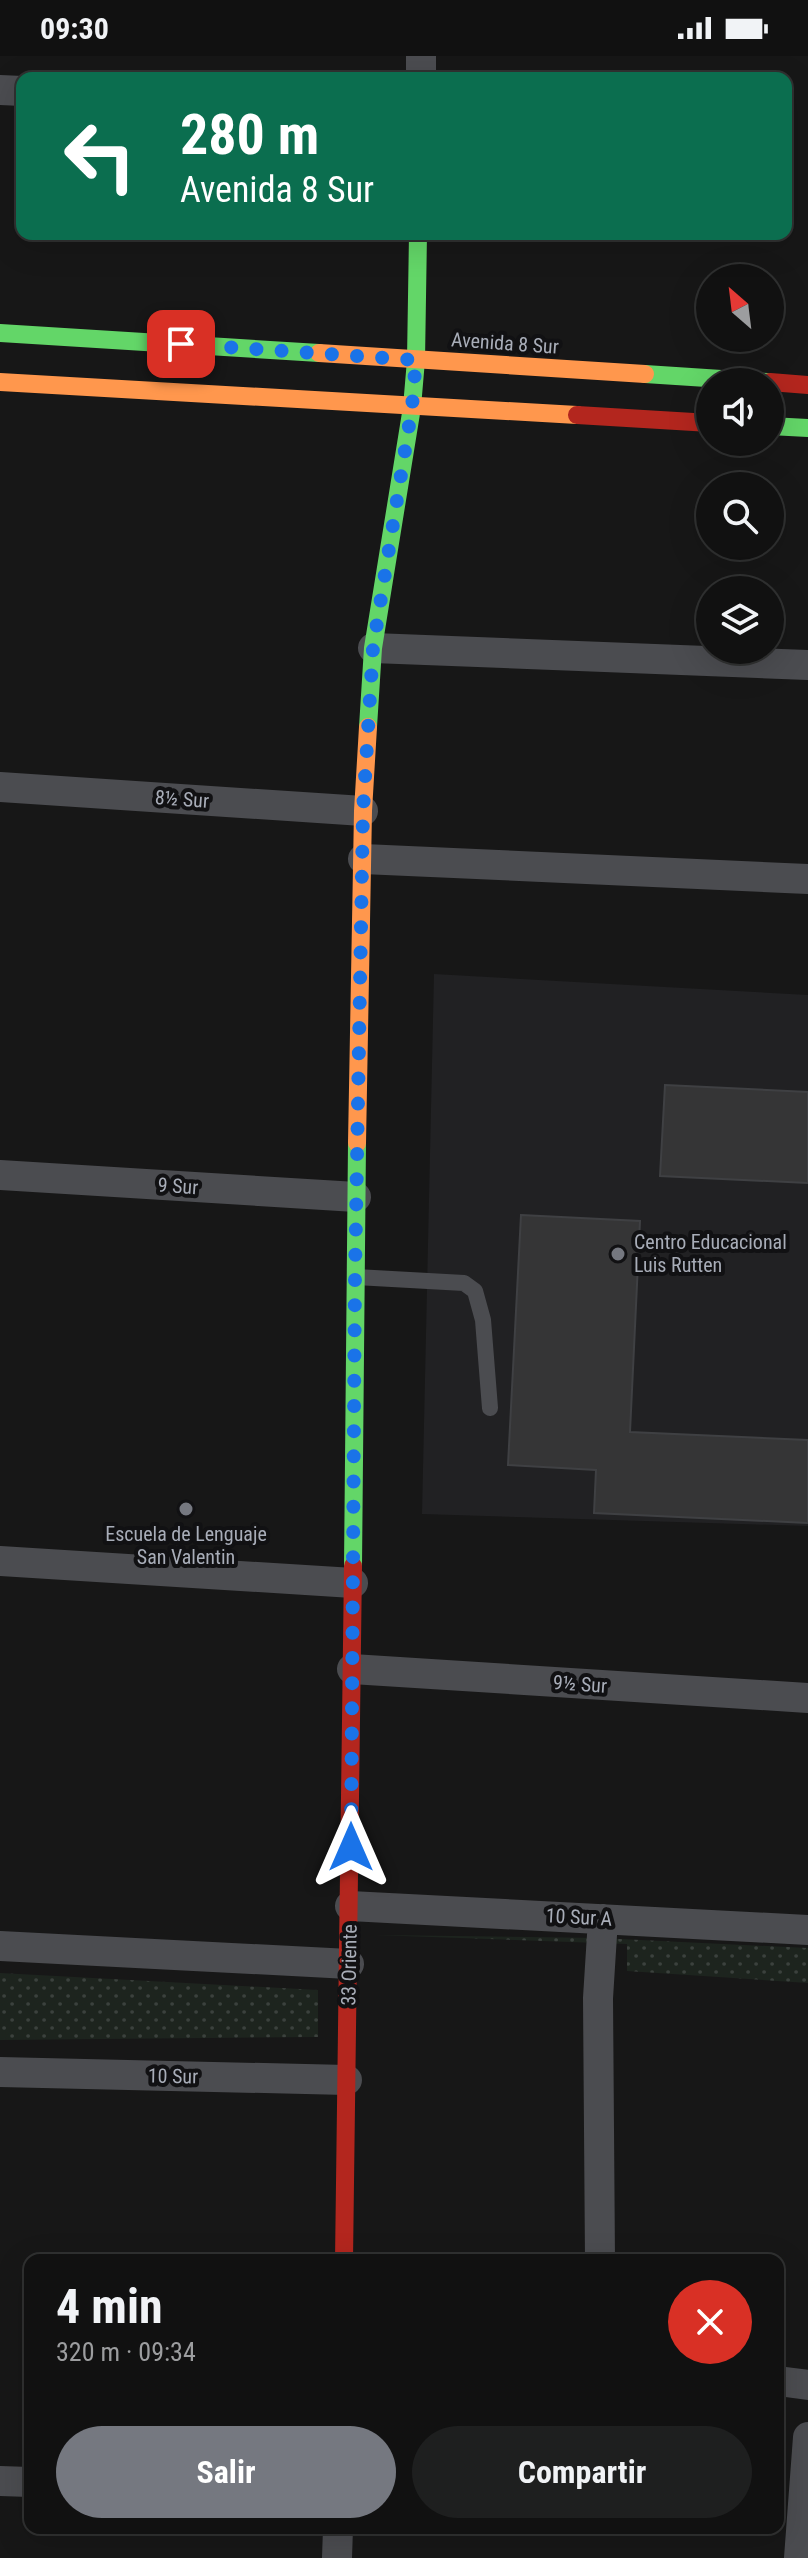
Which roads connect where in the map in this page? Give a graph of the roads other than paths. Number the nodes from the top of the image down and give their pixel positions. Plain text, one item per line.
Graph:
1 (418, 240) edge
2 (0, 333) edge
3 (416, 360) junction
4 (696, 378) edge
5 (0, 382) edge
6 (784, 383) edge
7 (808, 385) edge
8 (412, 407) junction
9 (696, 422) edge
10 (784, 427) edge
11 (808, 428) edge
12 (373, 648) junction
13 (808, 665) edge
14 (0, 787) edge
15 (363, 811) junction
16 (363, 859) junction
17 (808, 879) edge
18 (0, 1175) edge
19 (356, 1197) junction
20 (355, 1277) junction
21 (490, 1408) dead end
22 (0, 1561) edge
23 (353, 1583) junction
24 (352, 1669) junction
25 (808, 1698) edge
26 (350, 1906) junction
27 (603, 1919) junction
28 (808, 1930) edge
29 (0, 1946) edge
30 (349, 1964) junction
31 (0, 2072) edge
32 (347, 2080) junction
33 (344, 2254) edge
34 (600, 2254) edge
35 (784, 2382) edge
36 (808, 2385) edge
37 (808, 2437) edge
38 (0, 2481) edge
39 (24, 2482) edge
40 (338, 2534) edge
41 (337, 2558) edge
42 (799, 2558) edge

1 - 3 street, 33 Oriente
2 - 3 street, Avenida 8 Sur
3 - 4 street, Avenida 8 Sur
3 - 8 street, 33 Oriente
5 - 8 street
6 - 7 street, Avenida 8 Sur
8 - 9 street
8 - 12 street, 33 Oriente
10 - 11 street
12 - 13 street
12 - 15 street, 33 Oriente
14 - 15 street, 8½ Sur
15 - 16 street, 33 Oriente
16 - 17 street
16 - 19 street, 33 Oriente
18 - 19 street, 9 Sur
19 - 20 street, 33 Oriente
20 - 21 lane
20 - 23 street, 33 Oriente
22 - 23 street
23 - 24 street, 33 Oriente
24 - 25 street, 9½ Sur
24 - 26 street, 33 Oriente
26 - 27 street, 10 Sur A
26 - 30 street, 33 Oriente
27 - 28 street, 10 Sur A
27 - 34 street
29 - 30 street
30 - 32 street, 33 Oriente
31 - 32 street, 10 Sur
32 - 33 street, 33 Oriente
35 - 36 street
37 - 42 street
38 - 39 street
40 - 41 street

